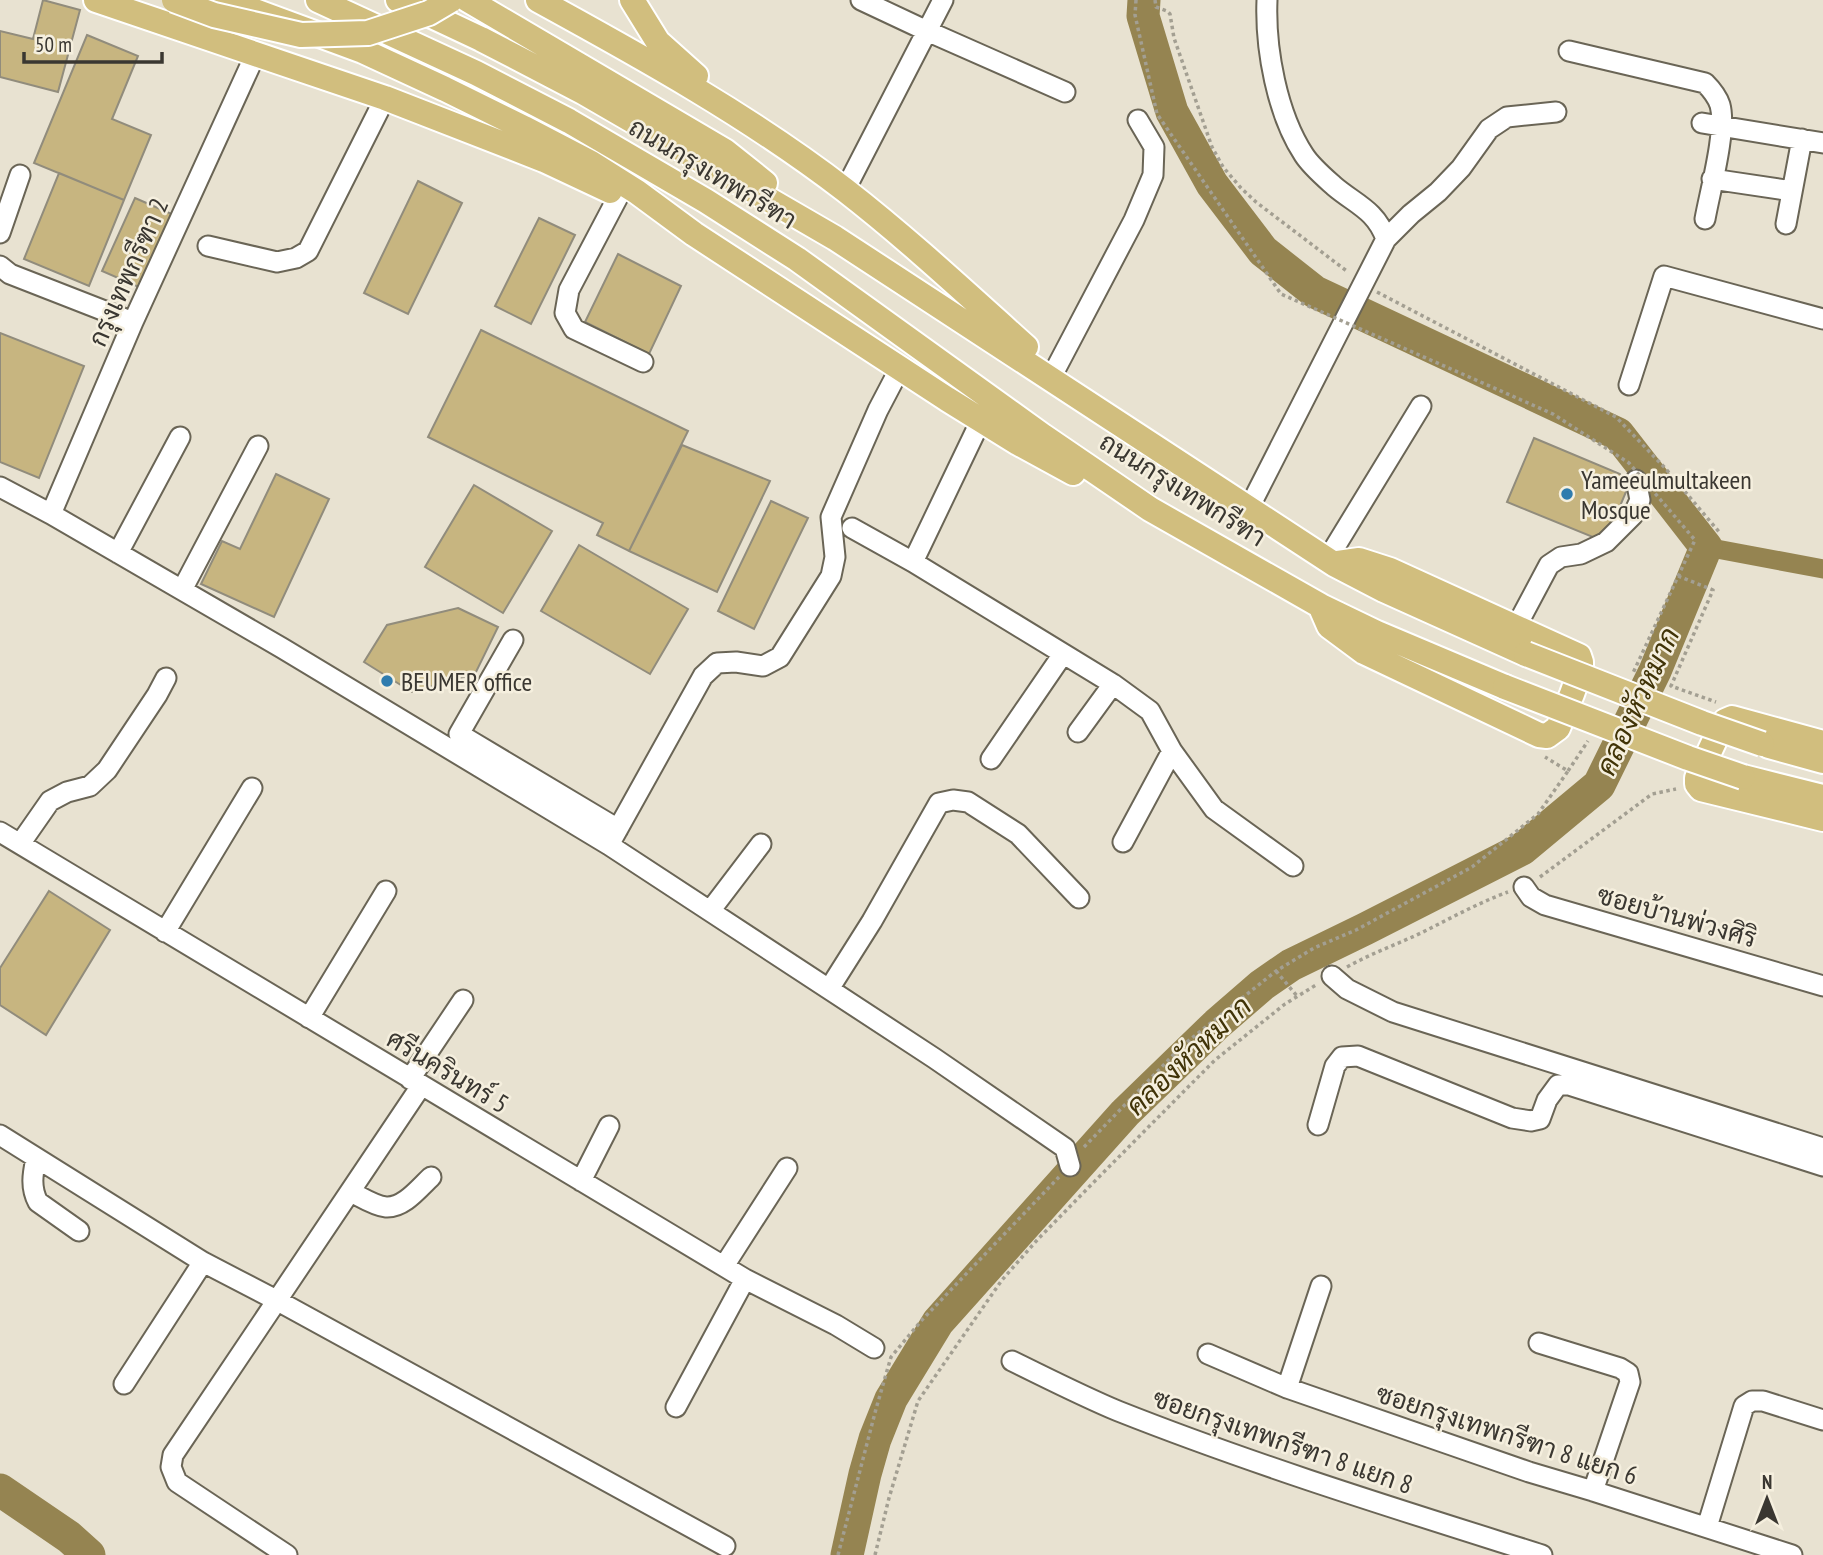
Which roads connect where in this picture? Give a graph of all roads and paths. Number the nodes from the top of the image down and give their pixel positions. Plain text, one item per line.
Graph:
1 (96, 0) edge
2 (174, 0) edge
3 (225, 0) edge
4 (318, 0) edge
5 (398, 0) edge
6 (451, 0) edge
7 (468, 0) edge
8 (538, 0) edge
9 (632, 0) edge
10 (861, 0) edge
11 (943, 0) edge
12 (1136, 0) edge
13 (1155, 0) edge
14 (1267, 0) edge
15 (926, 31) junction
16 (1569, 51) dead end
17 (256, 53) junction
18 (1065, 92) dead end
19 (385, 98) junction
20 (1556, 112) dead end
21 (1138, 120) dead end
22 (1702, 123) dead end
23 (1723, 126) junction
24 (1802, 139) junction
25 (1823, 143) edge
26 (785, 148) junction
27 (20, 175) dead end
28 (1712, 179) junction
29 (845, 190) junction
30 (1792, 191) junction
31 (619, 195) junction
32 (1704, 219) dead end
33 (1786, 224) dead end
34 (0, 233) edge
35 (694, 234) junction
36 (835, 237) junction
37 (1386, 239) junction
38 (208, 246) dead end
39 (0, 265) edge
40 (1349, 273) dead end
41 (1377, 292) dead end
42 (1823, 320) edge
43 (132, 322) junction
44 (643, 362) dead end
45 (900, 368) junction
46 (1054, 372) junction
47 (1629, 385) dead end
48 (1087, 401) junction
49 (1421, 406) dead end
50 (981, 420) junction
51 (180, 437) dead end
52 (258, 446) dead end
53 (1636, 480) dead end
54 (0, 487) edge
55 (1249, 508) junction
56 (1150, 509) junction
57 (51, 514) junction
58 (852, 527) dead end
59 (1720, 533) dead end
60 (118, 553) junction
61 (913, 562) junction
62 (1331, 562) junction
63 (1678, 576) junction
64 (182, 590) junction
65 (1321, 606) junction
66 (1516, 627) junction
67 (513, 640) dead end
68 (1063, 654) junction
69 (1632, 676) dead end
70 (166, 678) dead end
71 (1113, 684) junction
72 (1731, 718) junction
73 (1078, 732) dead end
74 (1539, 735) junction
75 (1589, 740) dead end
76 (1823, 743) edge
77 (1172, 751) junction
78 (992, 759) dead end
79 (1823, 761) edge
80 (1568, 771) junction
81 (1697, 784) junction
82 (252, 788) dead end
83 (1823, 797) edge
84 (1823, 819) edge
85 (0, 832) edge
86 (613, 837) junction
87 (1123, 842) dead end
88 (20, 844) junction
89 (761, 844) dead end
90 (1293, 866) dead end
91 (1524, 887) junction
92 (386, 891) dead end
93 (1079, 898) dead end
94 (710, 911) junction
95 (166, 932) junction
96 (1276, 971) junction
97 (1332, 976) junction
98 (1823, 986) edge
99 (829, 989) junction
100 (1297, 996) junction
101 (463, 1000) dead end
102 (309, 1018) junction
103 (416, 1082) junction
104 (1318, 1125) dead end
105 (609, 1126) dead end
106 (0, 1135) edge
107 (1823, 1147) edge
108 (36, 1157) junction
109 (1070, 1166) junction
110 (1823, 1166) edge
111 (787, 1168) dead end
112 (431, 1177) dead end
113 (581, 1181) junction
114 (351, 1192) junction
115 (79, 1231) dead end
116 (203, 1262) junction
117 (723, 1266) junction
118 (745, 1279) junction
119 (1321, 1286) dead end
120 (278, 1301) junction
121 (1539, 1343) dead end
122 (874, 1348) dead end
123 (1208, 1354) dead end
124 (1012, 1361) dead end
125 (124, 1384) dead end
126 (1287, 1388) junction
127 (676, 1406) dead end
128 (1823, 1420) edge
129 (1593, 1491) junction
130 (1707, 1527) junction
131 (725, 1546) dead end
132 (287, 1555) edge
133 (838, 1555) edge
134 (875, 1555) edge
135 (1542, 1555) edge
136 (1792, 1555) edge

1 - 17 main road
2 - 6 main road, bridge
3 - 35 main road
4 - 56 main road, ถนนกรุงเทพกรีฑา
5 - 36 main road, ถนนกรุงเทพกรีฑา
7 - 36 main road
8 - 26 main road
9 - 26 main road
10 - 15 street
11 - 15 street
12 - 63 path, bridge
13 - 40 path
14 - 37 street
15 - 18 street
15 - 29 street
16 - 23 street
17 - 19 main road
17 - 43 street, กรุงเทพกรีฑา 2
19 - 31 main road
19 - 38 street
20 - 37 street
21 - 46 street
22 - 23 street
23 - 24 street
23 - 28 street
24 - 25 street
24 - 30 street
26 - 29 main road
27 - 34 street
28 - 30 street
28 - 32 street
29 - 46 main road
30 - 33 street
31 - 35 main road
31 - 44 street
35 - 45 main road
36 - 48 main road, ถนนกรุงเทพกรีฑา
37 - 55 street
39 - 43 street
41 - 59 path
42 - 47 street
43 - 57 street, กรุงเทพกรีฑา 2
45 - 50 main road
45 - 86 street
46 - 48 main road
48 - 55 main road, ถนนกรุงเทพกรีฑา
49 - 62 street
50 - 56 main road
50 - 61 street
51 - 60 street
52 - 64 street
53 - 66 street
54 - 57 street
55 - 62 main road, ถนนกรุงเทพกรีฑา
56 - 65 main road, ถนนกรุงเทพกรีฑา
57 - 60 street
58 - 61 street
60 - 64 street
61 - 68 street
62 - 66 main road
62 - 79 main road, ถนนกรุงเทพกรีฑา, bridge
63 - 69 path, bridge
63 - 72 path
64 - 86 street
65 - 74 main road
65 - 83 main road, ถนนกรุงเทพกรีฑา, bridge
66 - 74 main road
67 - 86 street
68 - 71 street
68 - 78 street
70 - 88 street
71 - 73 street
71 - 77 street
72 - 76 main road
72 - 81 main road
74 - 80 path
75 - 80 path, bridge
77 - 87 street
77 - 90 street
80 - 96 path
81 - 84 main road
81 - 91 path
82 - 95 street
85 - 88 street, ศรีนครินทร์ 5
86 - 94 street
88 - 95 street, ศรีนครินทร์ 5
89 - 94 street
91 - 97 path
91 - 98 street, ซอยบ้านพ่วงศิริ
92 - 102 street
93 - 99 street
94 - 99 street
95 - 102 street, ศรีนครินทร์ 5
96 - 100 path
96 - 109 path
97 - 100 path
97 - 107 street
99 - 109 street
100 - 134 path
101 - 103 street
102 - 103 street, ศรีนครินทร์ 5
103 - 113 street, ศรีนครินทร์ 5
103 - 114 street
104 - 110 street
105 - 113 street
106 - 108 street
108 - 115 street
108 - 116 street
109 - 133 path
111 - 117 street
112 - 114 street
113 - 117 street, ศรีนครินทร์ 5
114 - 120 street
116 - 120 street
116 - 125 street
117 - 118 street, ศรีนครินทร์ 5
118 - 122 street, ศรีนครินทร์ 5
118 - 127 street
119 - 126 street
120 - 131 street
120 - 132 street
121 - 129 street
123 - 126 street, ซอยกรุงเทพกรีฑา 8 แยก 6
124 - 135 street, ซอยกรุงเทพกรีฑา 8 แยก 8
126 - 129 street, ซอยกรุงเทพกรีฑา 8 แยก 6
128 - 130 street
129 - 130 street, ซอยกรุงเทพกรีฑา 8 แยก 6
130 - 136 street, ซอยกรุงเทพกรีฑา 8 แยก 6

